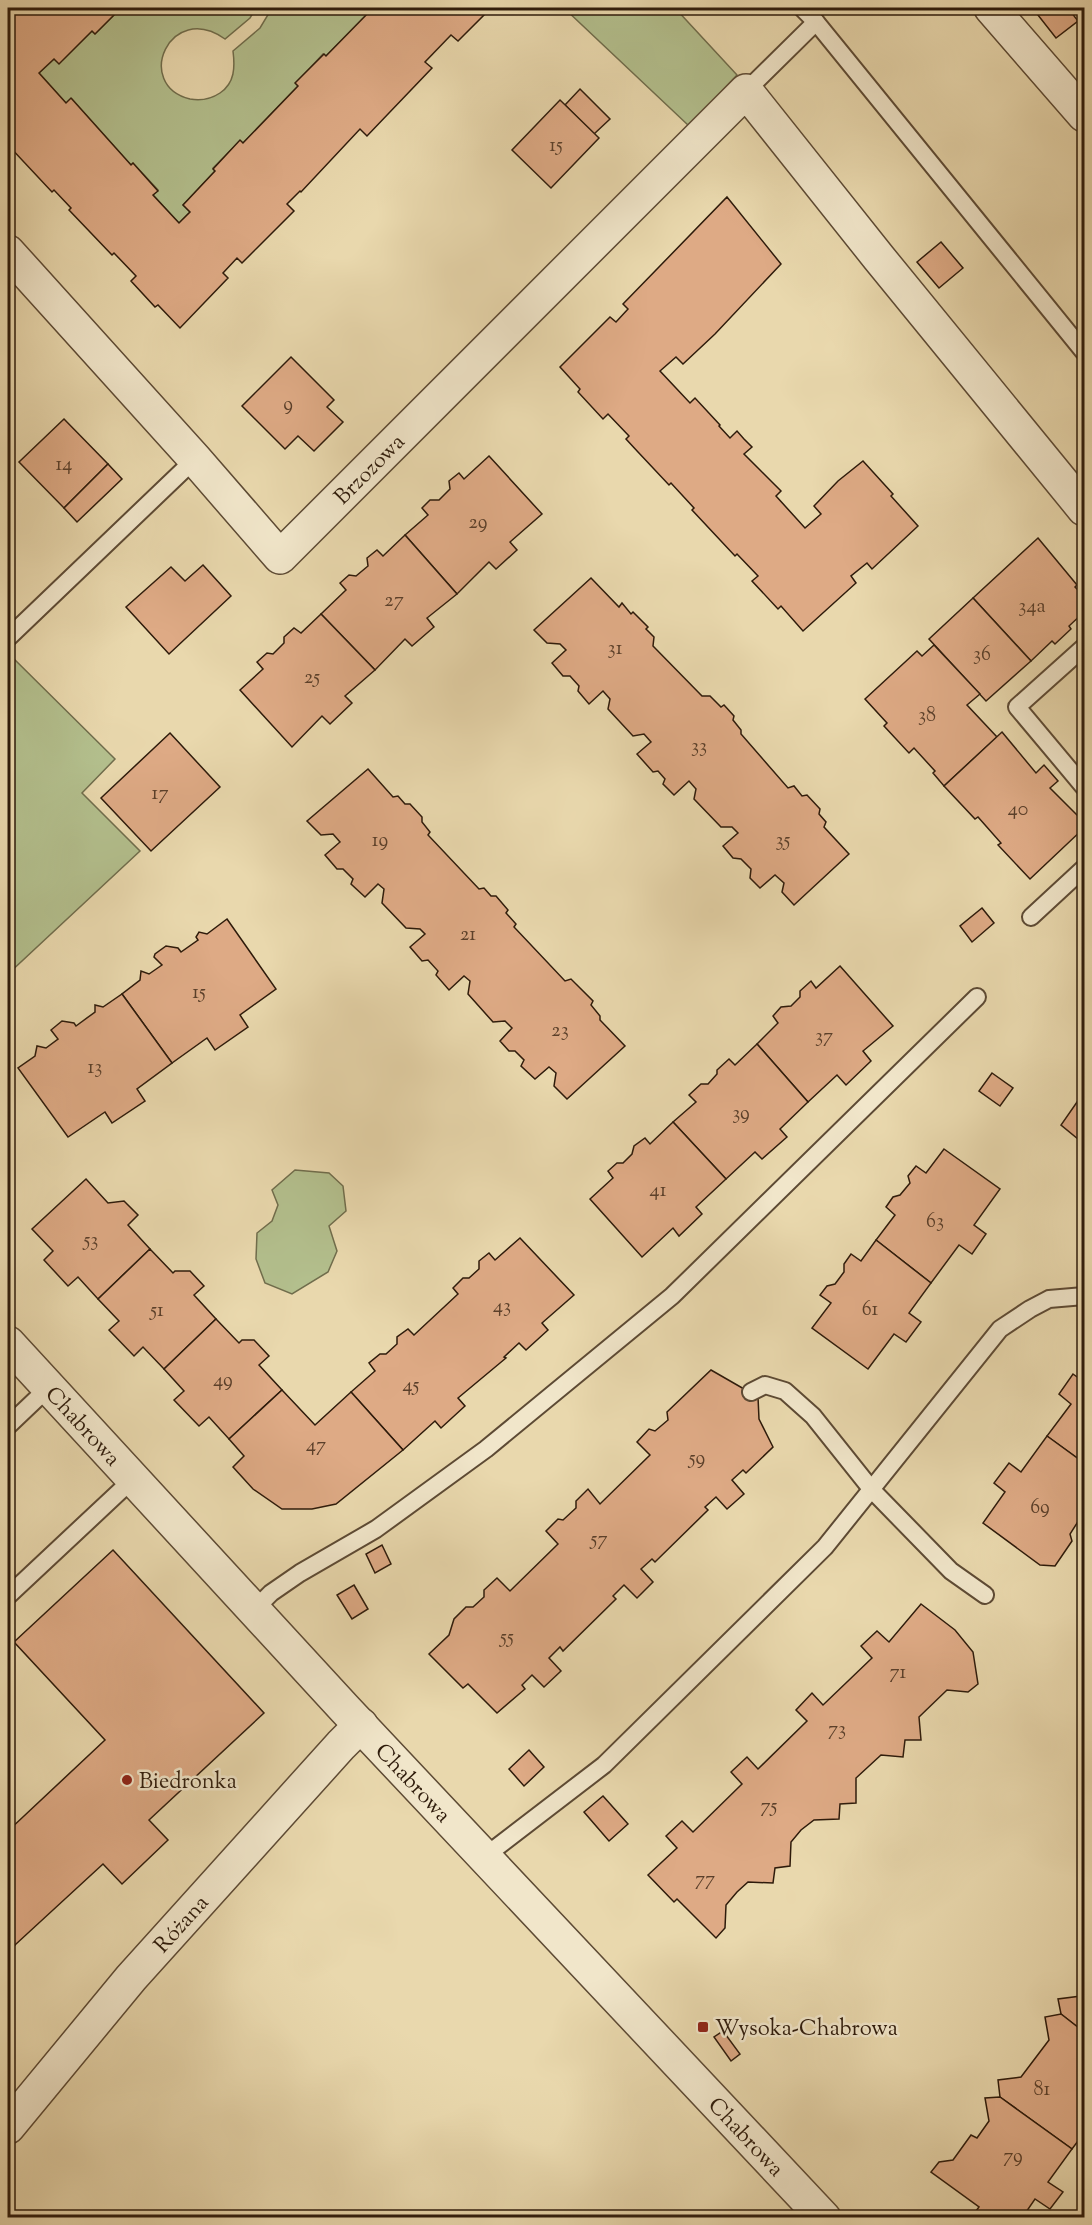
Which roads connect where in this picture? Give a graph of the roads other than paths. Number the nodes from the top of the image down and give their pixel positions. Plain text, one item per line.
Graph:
1 (802, 8) edge
2 (991, 8) edge
3 (816, 22) junction
4 (746, 91) junction
5 (1084, 115) edge
6 (8, 252) edge
7 (1084, 352) edge
8 (195, 459) junction
9 (1084, 509) edge
10 (8, 638) edge
11 (1084, 647) edge
12 (1081, 777) edge
13 (1084, 868) edge
14 (1031, 917) dead end
15 (977, 997) dead end
16 (1084, 1296) edge
17 (8, 1343) edge
18 (49, 1387) junction
19 (751, 1392) dead end
20 (8, 1426) edge
21 (134, 1478) junction
22 (872, 1490) junction
23 (985, 1595) dead end
24 (8, 1596) edge
25 (254, 1610) junction
26 (361, 1725) junction
27 (484, 1857) junction
28 (8, 2127) edge
29 (824, 2217) edge

1 - 3 lane
2 - 5 street
3 - 4 lane
3 - 7 lane
4 - 8 street, Brzozowa
4 - 9 street
6 - 8 street, Brzozowa
8 - 10 lane
11 - 12 lane
13 - 14 lane
15 - 25 lane
16 - 22 lane
17 - 18 street, Chabrowa
18 - 20 lane
18 - 21 street, Chabrowa
19 - 22 lane
21 - 24 lane
21 - 25 street, Chabrowa
22 - 23 lane
22 - 27 lane
25 - 26 street, Chabrowa
26 - 27 street, Chabrowa
26 - 28 street, Różana
27 - 29 street, Chabrowa

